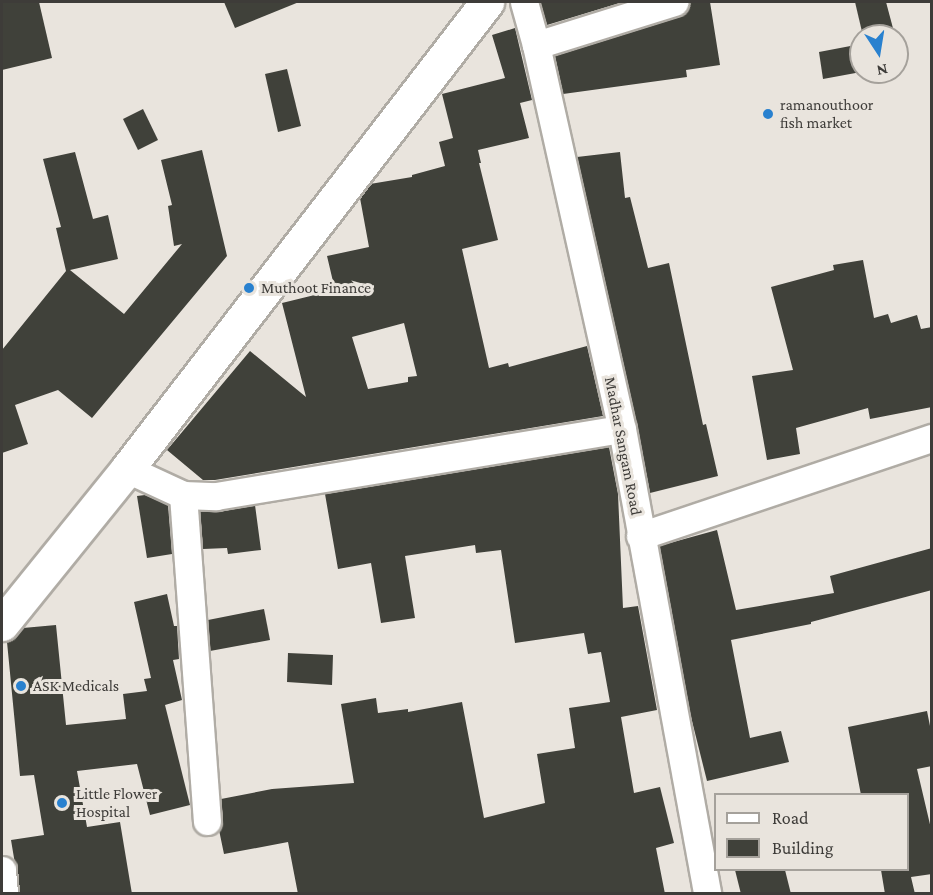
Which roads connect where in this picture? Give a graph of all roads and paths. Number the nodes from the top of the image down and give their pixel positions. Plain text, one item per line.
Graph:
1 (524, 2) edge
2 (674, 2) edge
3 (480, 6) edge
4 (537, 45) junction
5 (622, 429) junction
6 (932, 438) edge
7 (127, 469) junction
8 (183, 495) junction
9 (640, 536) junction
10 (2, 624) edge
11 (207, 821) dead end
12 (2, 870) edge
13 (4, 894) edge
14 (707, 894) edge

1 - 4 street, Madhar Sangam Road
2 - 4 street
3 - 7 main road
4 - 5 street, Madhar Sangam Road
5 - 8 street
5 - 9 street, Madhar Sangam Road
6 - 9 street
7 - 8 street
7 - 10 main road
8 - 11 street
9 - 14 street, Madhar Sangam Road
12 - 13 street

